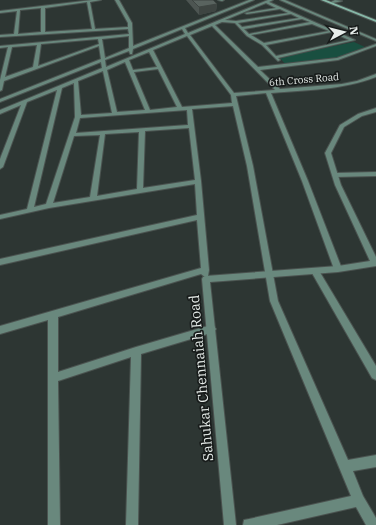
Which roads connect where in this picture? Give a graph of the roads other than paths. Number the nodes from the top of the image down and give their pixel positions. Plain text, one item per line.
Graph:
1 (99, 0) edge
2 (117, 0) edge
3 (252, 0) edge
4 (271, 0) edge
5 (282, 0) edge
6 (322, 0) edge
7 (327, 0) edge
8 (335, 1) edge
9 (88, 2) junction
10 (266, 2) junction
11 (43, 6) junction
12 (281, 8) junction
13 (19, 9) junction
14 (0, 12) edge
15 (292, 14) junction
16 (234, 15) junction
17 (302, 18) junction
18 (376, 20) edge
19 (220, 21) junction
20 (236, 22) junction
21 (313, 23) junction
22 (212, 24) junction
23 (131, 28) junction
24 (241, 28) junction
25 (185, 30) junction
26 (94, 31) junction
27 (333, 32) junction
28 (43, 34) junction
29 (16, 35) junction
30 (248, 35) junction
31 (0, 36) edge
32 (131, 36) junction
33 (100, 38) junction
34 (353, 40) junction
35 (376, 40) edge
36 (358, 43) dead end
37 (39, 44) junction
38 (101, 44) junction
39 (263, 44) junction
40 (363, 45) dead end
41 (376, 45) edge
42 (10, 47) junction
43 (0, 48) edge
44 (369, 48) junction
45 (130, 49) junction
46 (150, 49) junction
47 (132, 56) junction
48 (275, 57) junction
49 (104, 59) junction
50 (126, 59) junction
51 (284, 66) junction
52 (35, 68) junction
53 (104, 68) junction
54 (160, 68) junction
55 (256, 69) junction
56 (132, 71) junction
57 (375, 77) edge
58 (2, 80) junction
59 (76, 80) junction
60 (60, 88) junction
61 (0, 90) edge
62 (280, 91) junction
63 (268, 92) junction
64 (233, 95) junction
65 (0, 101) edge
66 (25, 102) junction
67 (235, 104) junction
68 (180, 108) junction
69 (190, 108) junction
70 (376, 110) edge
71 (148, 111) junction
72 (0, 112) edge
73 (115, 114) junction
74 (78, 117) junction
75 (192, 126) junction
76 (142, 130) junction
77 (103, 132) junction
78 (72, 135) junction
79 (0, 167) edge
80 (376, 174) edge
81 (335, 175) junction
82 (198, 180) junction
83 (140, 190) junction
84 (93, 198) junction
85 (49, 206) junction
86 (30, 210) junction
87 (0, 217) edge
88 (201, 217) junction
89 (0, 262) edge
90 (376, 263) edge
91 (338, 269) junction
92 (315, 271) junction
93 (205, 275) junction
94 (270, 275) junction
95 (53, 316) junction
96 (211, 329) junction
97 (0, 330) edge
98 (136, 351) junction
99 (376, 373) edge
100 (54, 378) junction
101 (376, 461) edge
102 (346, 466) junction
103 (359, 500) junction
104 (54, 525) edge
105 (132, 525) edge
106 (230, 525) edge
107 (249, 525) edge
108 (373, 525) edge

1 - 9 street
2 - 23 street
3 - 25 street
4 - 10 street
5 - 35 street
6 - 18 main road
7 - 8 main road
8 - 18 main road
9 - 11 street
9 - 26 street
10 - 12 street
10 - 16 street
11 - 13 street
11 - 28 street
12 - 15 street
12 - 16 street
13 - 14 street
13 - 29 street
15 - 17 street
15 - 20 street
16 - 19 street
17 - 21 street
17 - 24 street
19 - 20 street
19 - 22 street
20 - 24 street
21 - 27 street
21 - 30 street
22 - 25 street
22 - 55 street
23 - 26 street
23 - 32 street
24 - 30 street
25 - 45 street
25 - 46 street
25 - 64 street
26 - 28 street
27 - 34 street
27 - 39 street
28 - 29 street
29 - 31 street
30 - 39 street
32 - 33 street
32 - 45 street
33 - 37 street
33 - 38 street
34 - 36 street
34 - 48 street
37 - 42 street
37 - 52 street
38 - 49 street
38 - 52 street
39 - 48 street
40 - 44 street
41 - 44 street
42 - 43 street
42 - 58 street
44 - 51 street
45 - 47 street
45 - 49 street
46 - 47 street
46 - 54 street
47 - 50 street
48 - 51 street
49 - 53 street
49 - 65 street
50 - 53 street
50 - 56 street
51 - 55 street
52 - 58 street
53 - 59 street
53 - 73 street
54 - 56 street
54 - 68 street
55 - 62 street
56 - 71 street
57 - 62 street, 6th Cross Road
58 - 61 street
59 - 60 street
59 - 74 street
60 - 66 street
60 - 86 street
62 - 63 street, 6th Cross Road
63 - 64 street, 6th Cross Road
63 - 91 street
64 - 67 street
66 - 72 street
66 - 79 street
67 - 69 street
67 - 94 street
68 - 69 street
68 - 71 street
69 - 75 street
70 - 81 street
71 - 73 street
73 - 74 street
74 - 78 street
75 - 76 street
75 - 82 street
76 - 77 street
76 - 83 street
77 - 78 street
77 - 84 street
78 - 85 street
80 - 81 street
81 - 90 street
82 - 83 street
82 - 88 street
83 - 84 street
84 - 85 street
85 - 86 street
86 - 87 street
88 - 89 street
88 - 93 street
90 - 91 street, Sahukar Chennaiah Road
91 - 92 street, Sahukar Chennaiah Road
92 - 94 street, Sahukar Chennaiah Road
92 - 99 street
93 - 94 street, Sahukar Chennaiah Road
93 - 95 street
93 - 96 street, Sahukar Chennaiah Road
94 - 102 street
95 - 97 street
95 - 100 street
96 - 98 street
96 - 106 street, Sahukar Chennaiah Road
98 - 100 street
98 - 105 street
100 - 104 street
101 - 102 street
102 - 103 street
103 - 107 street
103 - 108 street

